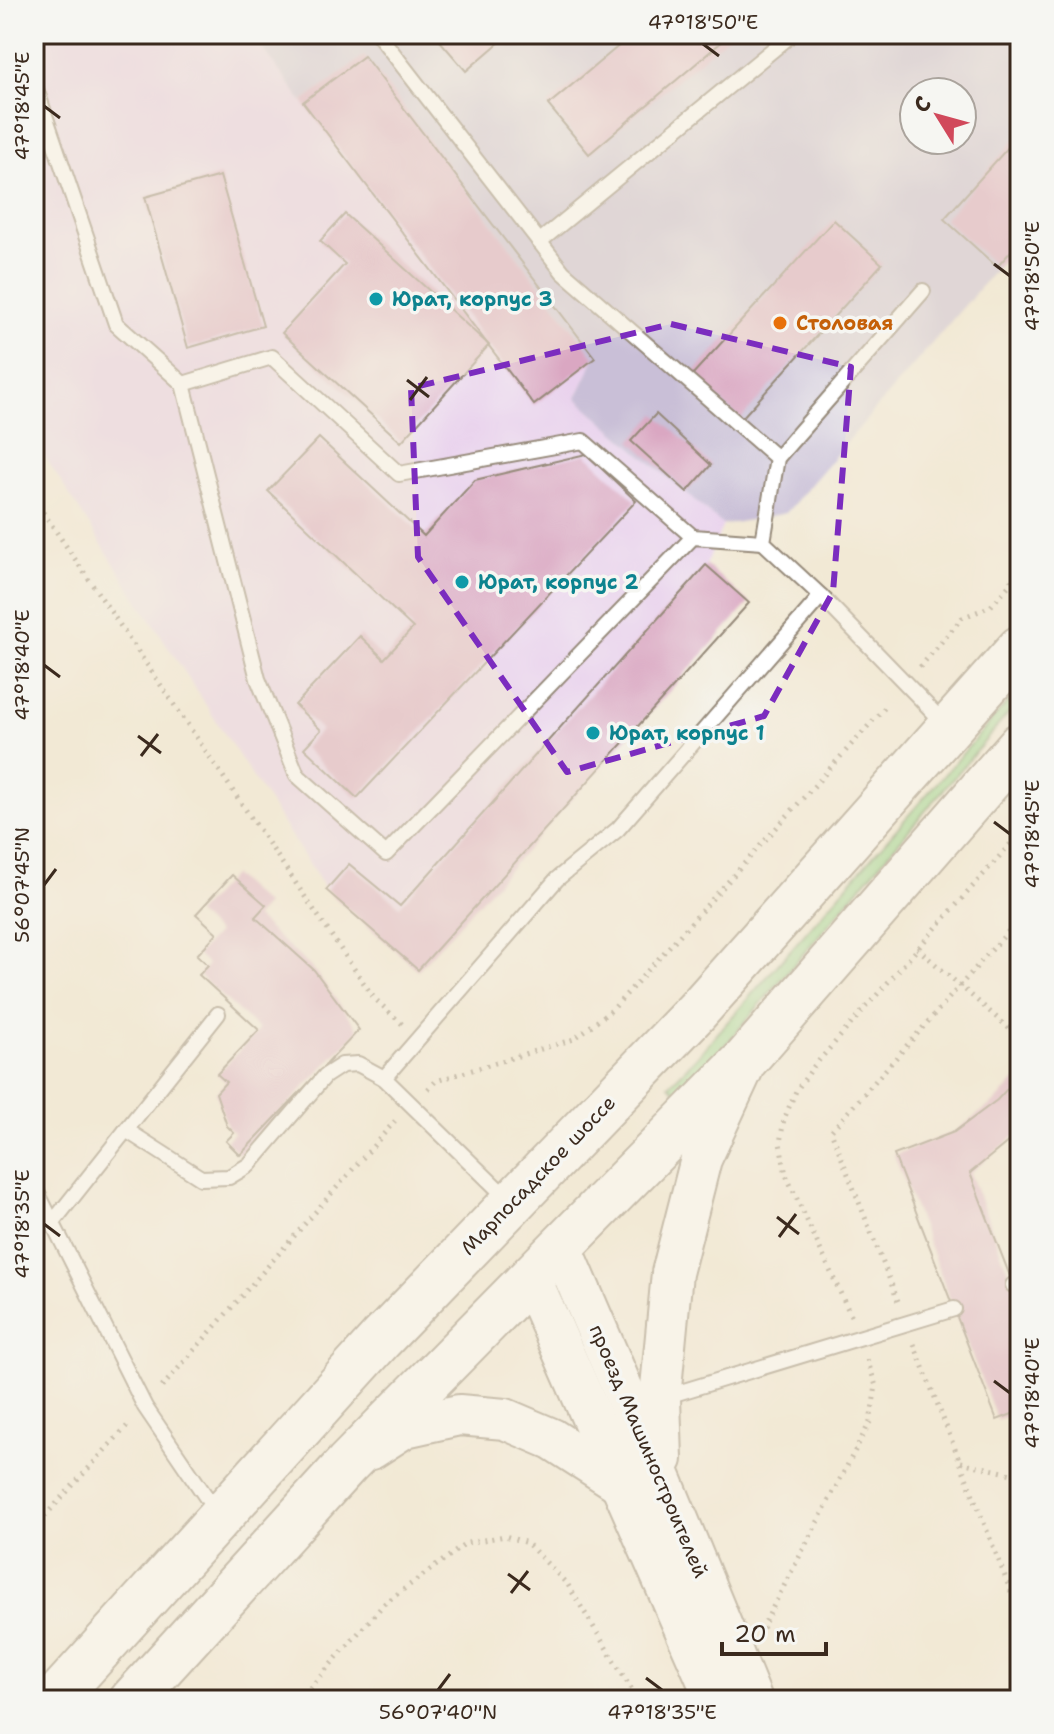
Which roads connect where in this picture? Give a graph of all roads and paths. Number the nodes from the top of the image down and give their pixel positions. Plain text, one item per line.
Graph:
1 (378, 34) edge
2 (792, 34) edge
3 (34, 83) edge
4 (539, 242) junction
5 (923, 291) dead end
6 (183, 384) junction
7 (777, 458) junction
8 (34, 499) edge
9 (693, 537) junction
10 (763, 542) junction
11 (1020, 556) edge
12 (821, 596) junction
13 (1020, 648) edge
14 (919, 668) dead end
15 (888, 704) dead end
16 (949, 728) junction
17 (1020, 745) edge
18 (1020, 833) edge
19 (1020, 918) edge
20 (917, 948) junction
21 (960, 985) junction
22 (218, 1014) dead end
23 (1020, 1038) edge
24 (418, 1039) junction
25 (746, 1059) junction
26 (384, 1078) junction
27 (427, 1089) dead end
28 (397, 1119) dead end
29 (126, 1130) junction
30 (34, 1186) edge
31 (512, 1203) junction
32 (53, 1222) junction
33 (562, 1248) junction
34 (531, 1279) junction
35 (954, 1309) dead end
36 (907, 1324) junction
37 (860, 1337) junction
38 (154, 1397) dead end
39 (660, 1398) junction
40 (136, 1416) dead end
41 (960, 1461) junction
42 (347, 1464) junction
43 (1020, 1476) edge
44 (663, 1483) junction
45 (622, 1484) junction
46 (219, 1516) junction
47 (34, 1528) edge
48 (1020, 1615) edge
49 (769, 1641) dead end
50 (1020, 1695) edge
51 (54, 1700) edge
52 (132, 1700) edge
53 (299, 1700) edge
54 (638, 1700) edge
55 (716, 1700) edge
56 (752, 1700) edge
57 (1010, 1700) edge

1 - 4 lane
2 - 4 lane
3 - 6 lane
4 - 7 lane
5 - 7 lane
6 - 9 lane
6 - 9 lane
7 - 10 lane
8 - 24 path
9 - 10 lane
10 - 12 lane
11 - 14 path
12 - 16 lane
12 - 24 lane
13 - 16 main road, Марпосадское шоссе
15 - 27 path
16 - 31 main road, Марпосадское шоссе
17 - 25 main road
18 - 20 path
19 - 21 path
20 - 21 path
20 - 37 path
21 - 23 path
21 - 36 path
22 - 29 lane
24 - 26 lane
25 - 33 main road
25 - 39 main road
26 - 29 lane
26 - 31 lane
28 - 38 path
29 - 32 lane
30 - 32 lane
31 - 33 main road
31 - 34 main road
31 - 46 main road, Марпосадское шоссе
32 - 46 lane
33 - 34 main road
33 - 44 main road, проезд Машиностроителей
34 - 42 main road
34 - 45 main road, проезд Машиностроителей
35 - 36 lane
36 - 37 lane
36 - 41 path
37 - 39 lane
37 - 49 path
39 - 44 main road
40 - 47 path
41 - 43 path
41 - 48 path
42 - 45 main road
42 - 52 main road
44 - 56 main road, проезд Машиностроителей
45 - 55 main road, проезд Машиностроителей
46 - 51 main road, Марпосадское шоссе
50 - 57 path
53 - 54 path

